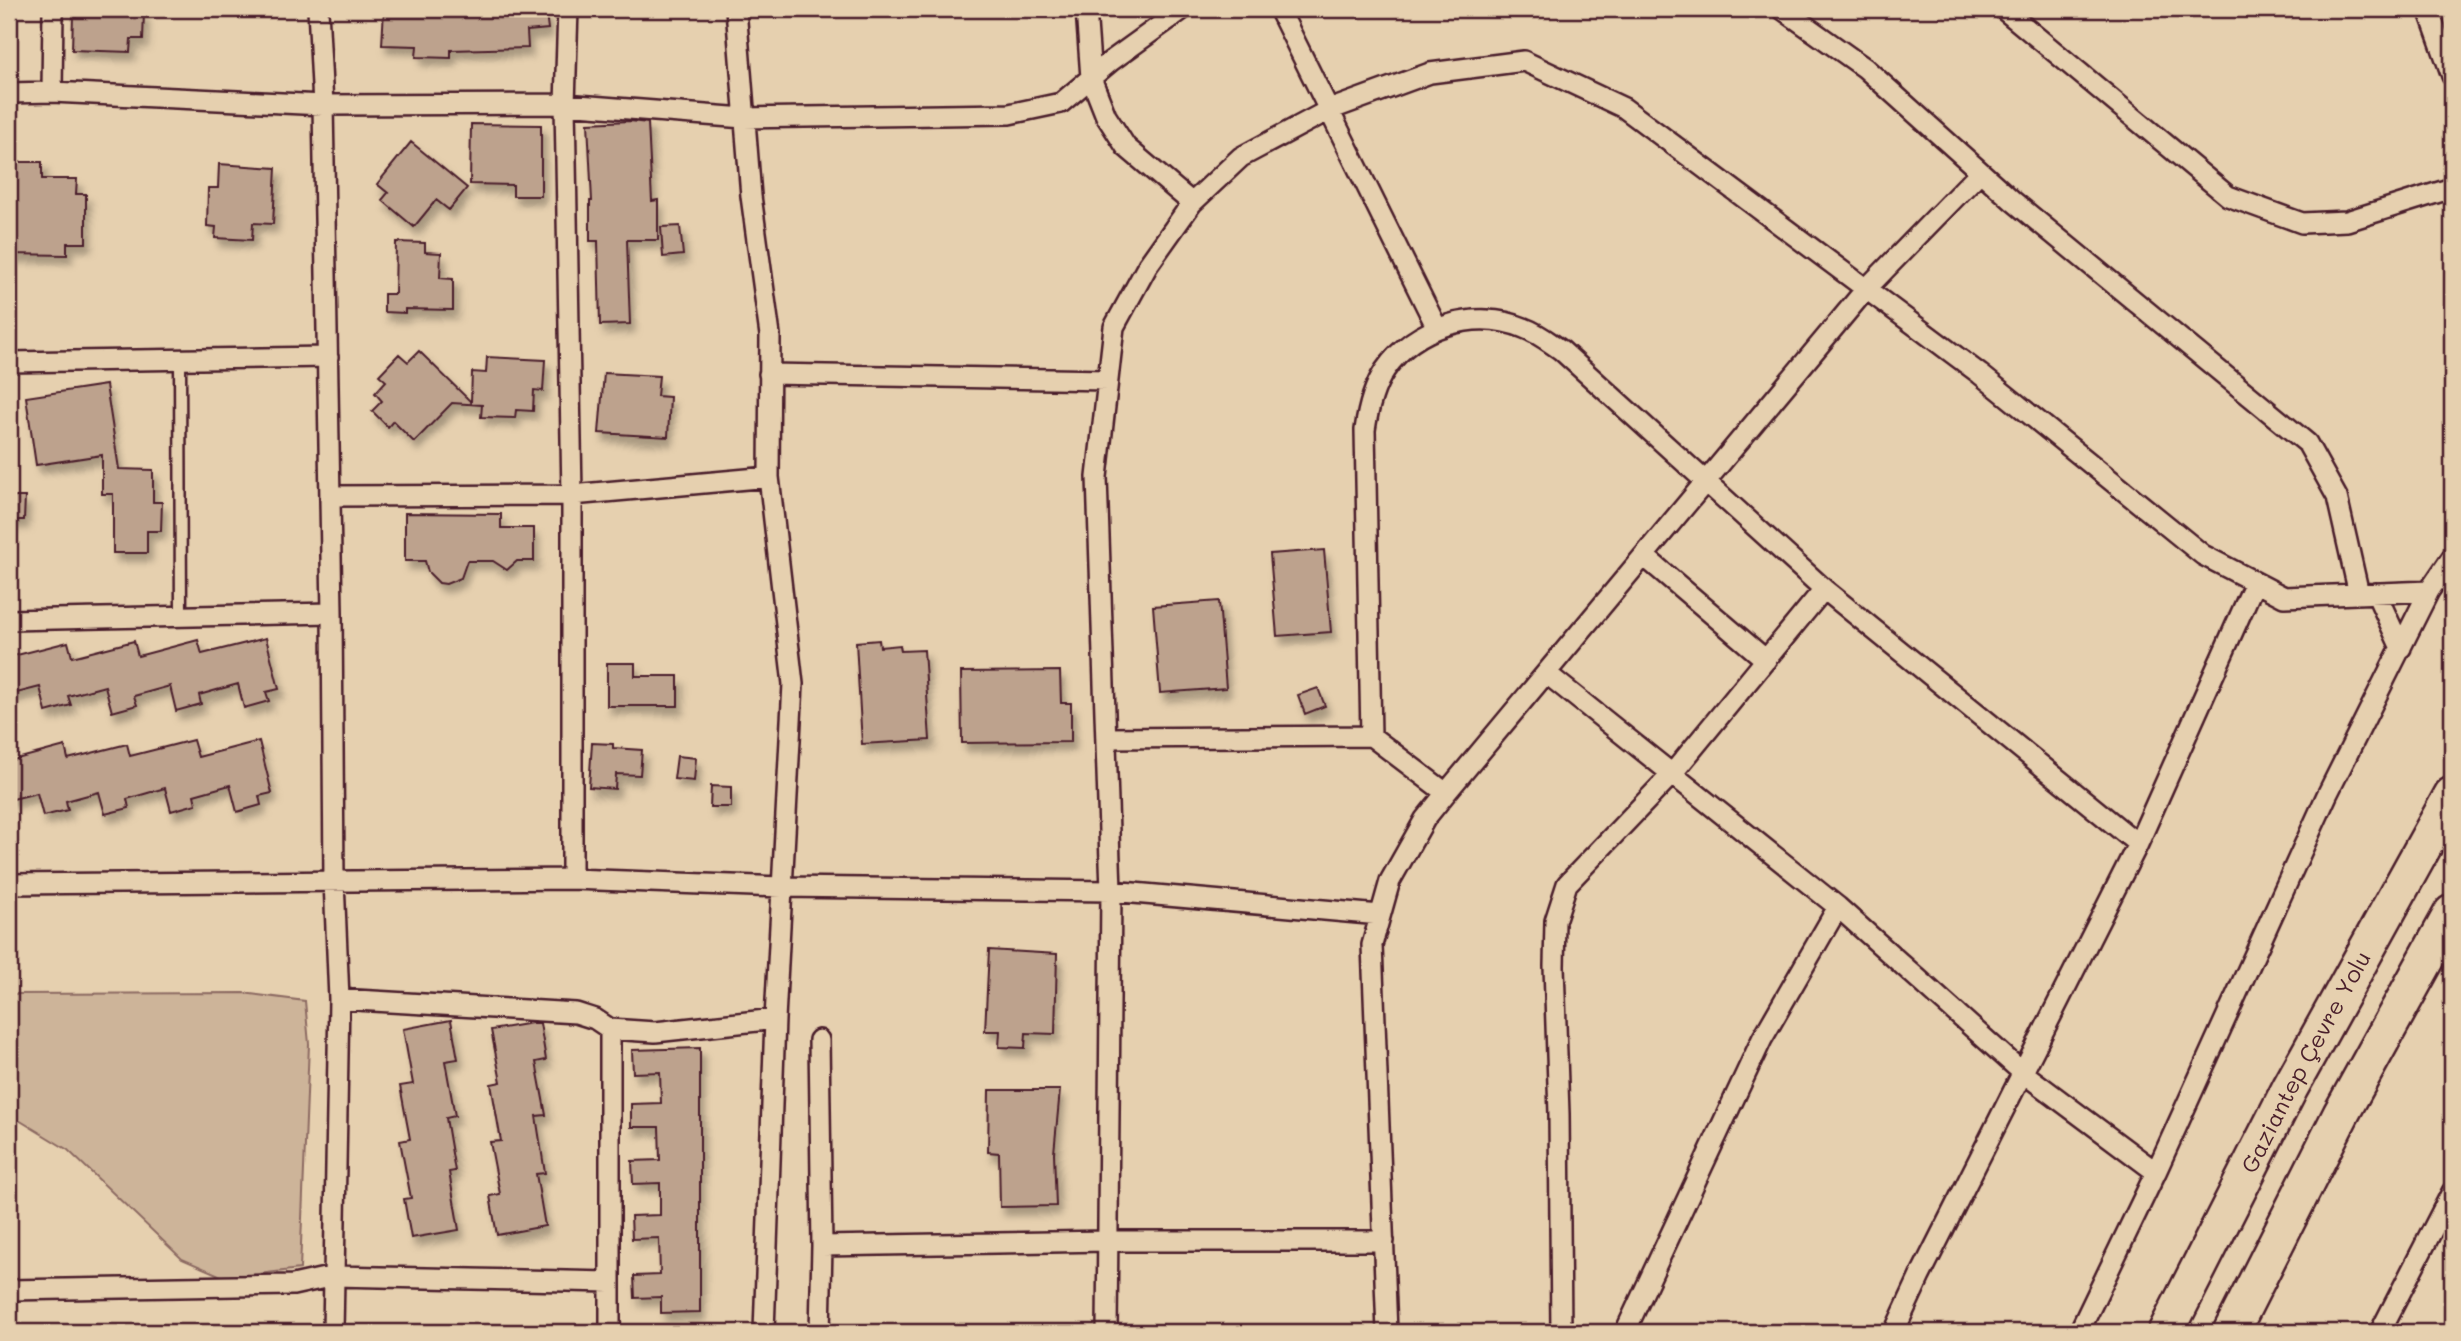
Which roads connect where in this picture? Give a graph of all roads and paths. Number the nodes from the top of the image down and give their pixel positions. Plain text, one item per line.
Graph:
1 (53, 9) edge
2 (318, 9) edge
3 (568, 9) edge
4 (736, 9) edge
5 (1086, 9) edge
6 (1183, 9) edge
7 (1279, 9) edge
8 (1783, 9) edge
9 (2003, 9) edge
10 (2428, 9) edge
11 (2452, 76) edge
12 (1091, 78) junction
13 (52, 92) junction
14 (9, 93) edge
15 (565, 104) junction
16 (323, 105) junction
17 (1329, 110) junction
18 (744, 118) junction
19 (1980, 172) junction
20 (2452, 188) edge
21 (1192, 203) junction
22 (1866, 289) junction
23 (1437, 328) junction
24 (328, 357) junction
25 (180, 359) junction
26 (9, 362) edge
27 (769, 374) junction
28 (1108, 380) junction
29 (769, 477) junction
30 (1705, 483) junction
31 (572, 495) junction
32 (330, 496) junction
33 (1644, 556) junction
34 (2452, 557) edge
35 (2255, 582) junction
36 (1824, 589) junction
37 (2429, 591) junction
38 (2367, 593) junction
39 (332, 613) junction
40 (181, 616) junction
41 (9, 620) edge
42 (2401, 648) junction
43 (1766, 660) junction
44 (1546, 673) junction
45 (1371, 736) junction
46 (1107, 738) junction
47 (1672, 774) junction
48 (1446, 793) junction
49 (2452, 795) edge
50 (2138, 844) junction
51 (572, 879) junction
52 (334, 881) junction
53 (9, 884) edge
54 (782, 887) junction
55 (1111, 891) junction
56 (1838, 907) junction
57 (2452, 913) edge
58 (1380, 915) junction
59 (339, 999) junction
60 (775, 1019) junction
61 (610, 1029) junction
62 (819, 1040) dead end
63 (2022, 1072) junction
64 (2156, 1172) junction
65 (2452, 1192) edge
66 (1107, 1241) junction
67 (1384, 1241) junction
68 (822, 1245) junction
69 (334, 1276) junction
70 (610, 1282) junction
71 (9, 1290) edge
72 (333, 1332) edge
73 (610, 1332) edge
74 (764, 1332) edge
75 (820, 1332) edge
76 (1107, 1332) edge
77 (1387, 1332) edge
78 (1561, 1332) edge
79 (1625, 1332) edge
80 (1894, 1332) edge
81 (2079, 1332) edge
82 (2166, 1332) edge
83 (2231, 1332) edge
84 (2380, 1332) edge

1 - 13 street
2 - 16 street
3 - 15 street
4 - 18 street
5 - 12 street
6 - 12 street
7 - 17 street
8 - 19 street
9 - 20 street
10 - 11 street
12 - 18 street
12 - 21 street
13 - 14 street
13 - 16 street
15 - 16 street
15 - 18 street
15 - 31 street
16 - 24 street
17 - 21 street
17 - 22 street
17 - 23 street
18 - 27 street
19 - 22 street
19 - 38 street
21 - 28 street
22 - 30 street
22 - 35 street
23 - 30 street
23 - 45 street
24 - 25 street
24 - 32 street
25 - 26 street
25 - 40 lane
27 - 28 street
27 - 29 street
28 - 46 street
29 - 31 street
29 - 54 street
30 - 33 street
30 - 36 street
31 - 32 street
31 - 51 street
32 - 39 street
33 - 43 street
33 - 44 street
34 - 37 street
35 - 38 street
35 - 50 street
36 - 43 street
36 - 50 street
37 - 38 street
37 - 42 street
38 - 42 street
39 - 40 street
39 - 52 street
40 - 41 street
42 - 64 street
43 - 47 street
44 - 47 street
44 - 48 street
45 - 46 street
45 - 48 street
46 - 55 street
47 - 56 street
47 - 78 street
48 - 58 street
49 - 82 highway, Gaziantep Çevre Yolu
50 - 63 street
51 - 52 street
51 - 54 street
52 - 53 street
52 - 59 street
54 - 55 street
54 - 60 street
55 - 58 street
55 - 66 street
56 - 63 street
56 - 79 street
57 - 83 highway
58 - 67 street
59 - 61 street
59 - 69 street
60 - 61 street
60 - 74 street
61 - 70 street
62 - 68 street
63 - 64 street
63 - 80 street
64 - 81 street
65 - 84 street
66 - 67 street
66 - 68 street
66 - 76 street
67 - 77 street
68 - 75 street
69 - 70 street
69 - 71 street
69 - 72 street
70 - 73 street

